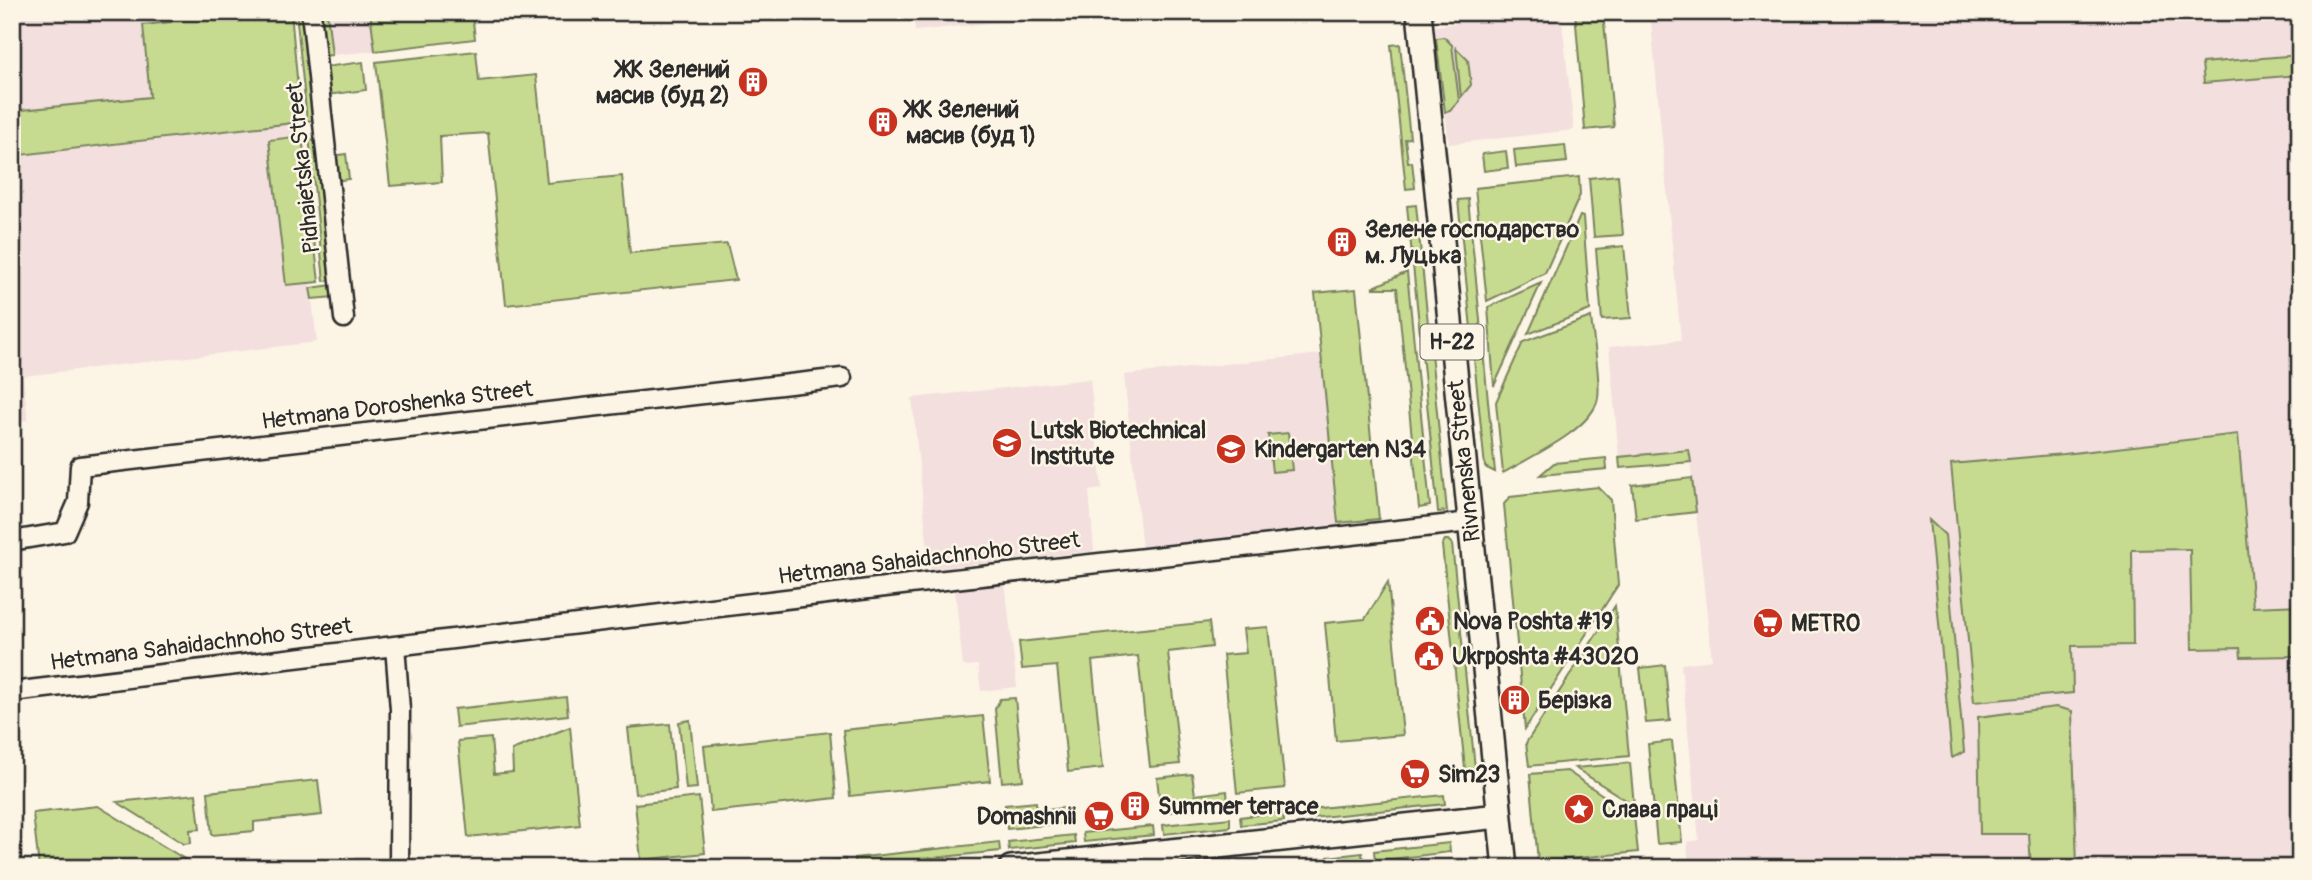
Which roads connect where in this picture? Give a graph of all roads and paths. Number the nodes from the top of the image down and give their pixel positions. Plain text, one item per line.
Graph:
1 (311, 12) edge
2 (1419, 12) edge
3 (344, 318) dead end
4 (842, 379) dead end
5 (1470, 522) junction
6 (12, 541) edge
7 (395, 646) junction
8 (12, 692) edge
9 (1499, 816) junction
10 (1074, 864) edge
11 (399, 868) edge
12 (1011, 868) edge
13 (1505, 868) edge

1 - 3 street, Pidhaietska Street
2 - 5 main road, Rivnenska Street / Н-22
4 - 6 street, Hetmana Doroshenka Street
5 - 7 street, Hetmana Sahaidachnoho Street
5 - 9 main road, Rivnenska Street / Н-22
7 - 8 street, Hetmana Sahaidachnoho Street
7 - 11 street
9 - 10 main road
9 - 13 main road, Rivnenska Street / Н-22
10 - 12 main road

